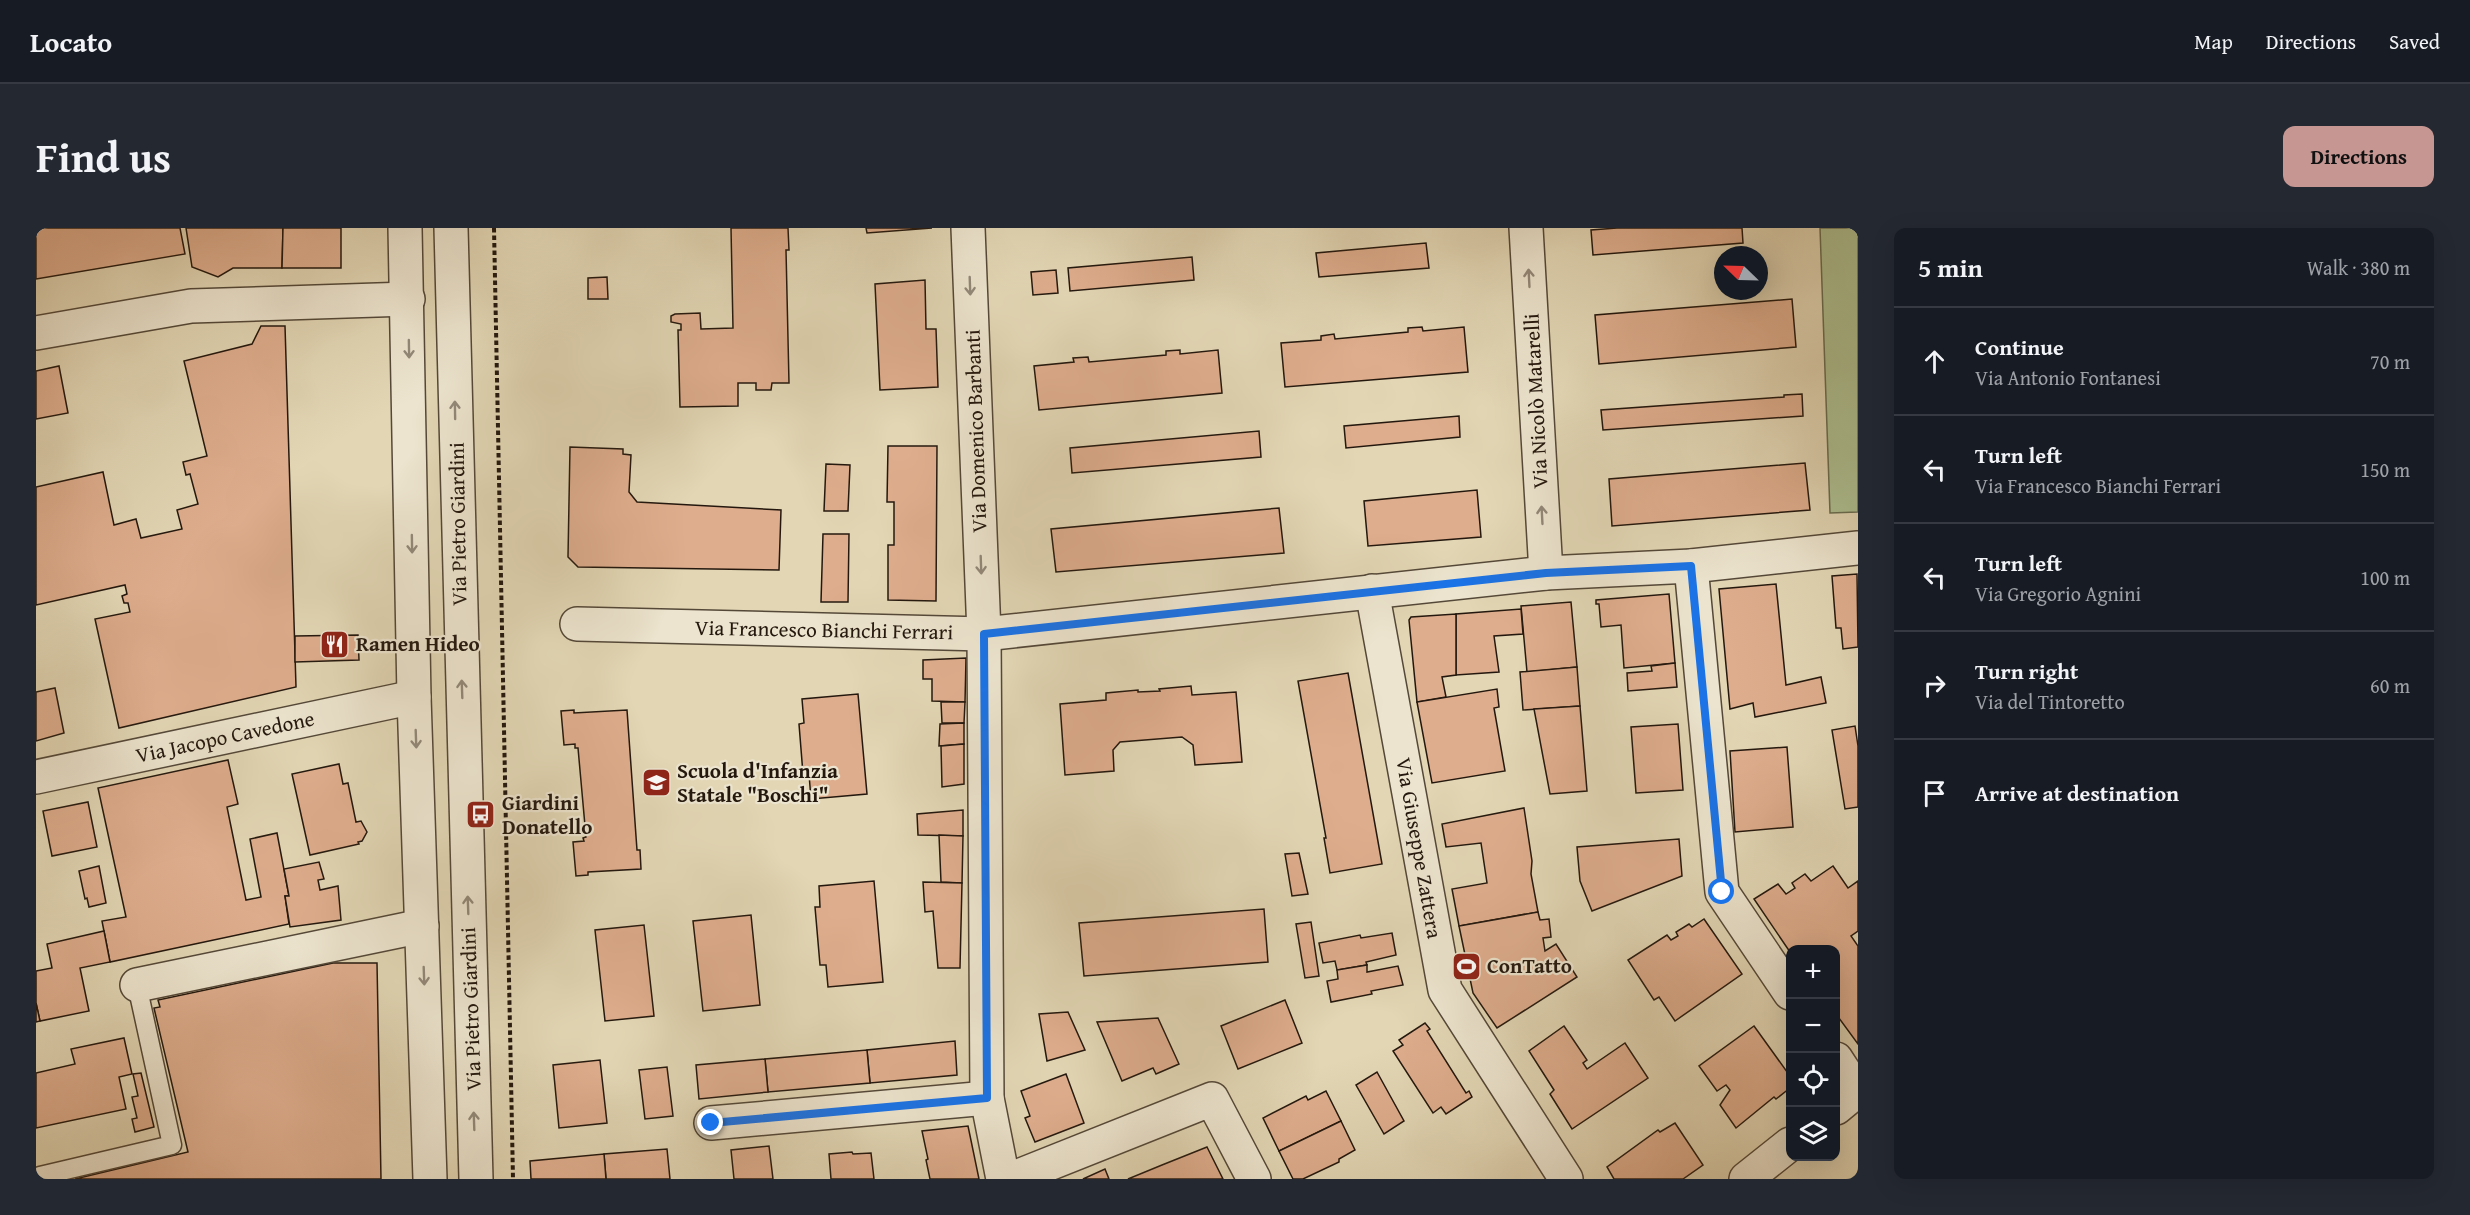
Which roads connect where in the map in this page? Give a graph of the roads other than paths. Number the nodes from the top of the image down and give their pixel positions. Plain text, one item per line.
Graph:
1 (405, 228) edge
2 (451, 228) edge
3 (968, 228) edge
4 (1526, 228) edge
5 (408, 299) junction
6 (36, 333) edge
7 (1858, 548) edge
8 (1691, 566) junction
9 (1546, 573) junction
10 (1372, 591) junction
11 (577, 624) dead end
12 (984, 634) junction
13 (414, 697) junction
14 (36, 777) edge
15 (422, 926) junction
16 (137, 986) joint
17 (1786, 986) edge
18 (1840, 1065) edge
19 (1858, 1091) edge
20 (987, 1098) junction
21 (1837, 1107) edge
22 (711, 1123) dead end
23 (1786, 1148) edge
24 (41, 1179) edge
25 (430, 1179) edge
26 (476, 1179) edge
27 (1004, 1179) edge
28 (1011, 1179) edge
29 (1254, 1179) edge
30 (1566, 1179) edge
31 (1746, 1179) edge

1 - 5 street
26 -> 2 street, Via Pietro Giardini
3 -> 12 street, Via Domenico Barbanti
9 -> 4 street, Via Nicolò Matarelli
5 - 6 street
5 -> 13 street
7 - 8 street, Via Francesco Bianchi Ferrari
8 - 9 street, Via Francesco Bianchi Ferrari
8 - 17 street
9 - 10 street, Via Francesco Bianchi Ferrari
10 - 12 street, Via Francesco Bianchi Ferrari
10 - 30 street, Via Giuseppe Zattera
11 - 12 street, Via Francesco Bianchi Ferrari
12 - 20 street, Via Domenico Barbanti
13 - 14 street, Via Jacopo Cavedone
13 -> 15 street
15 - 16 street
15 -> 25 street
16 - 24 lane
18 - 19 street
19 - 21 street
20 - 22 street
20 - 27 street, Via Domenico Barbanti
23 - 31 street
28 - 29 street

